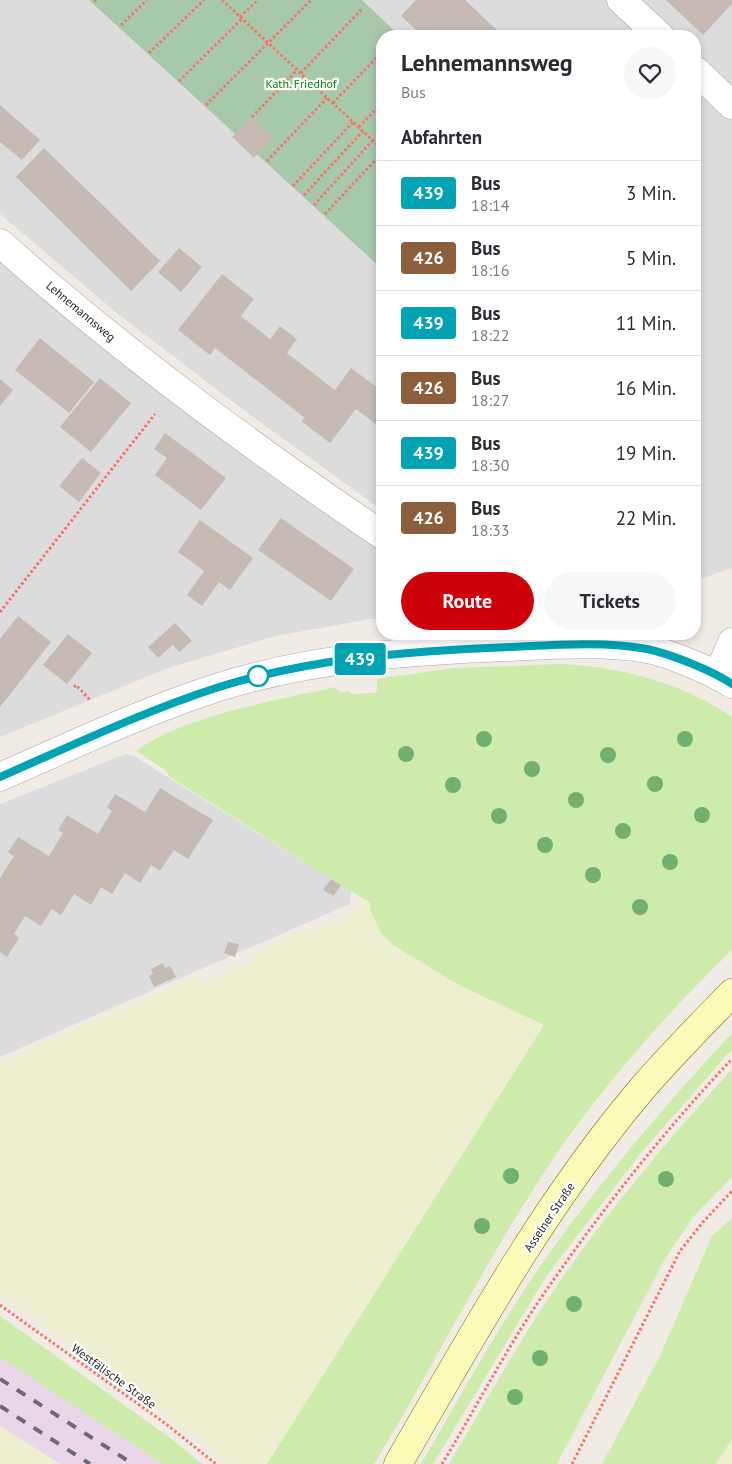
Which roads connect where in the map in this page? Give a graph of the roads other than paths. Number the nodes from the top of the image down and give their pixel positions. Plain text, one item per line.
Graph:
1 (621, 0) edge
2 (654, 30) edge
3 (701, 76) edge
4 (732, 105) edge
5 (0, 243) edge
6 (376, 531) edge
7 (465, 641) edge
8 (732, 642) edge
9 (725, 679) edge
10 (0, 777) edge
11 (732, 993) edge
12 (398, 1464) edge

1 - 2 street
3 - 4 street
5 - 6 street, Lehnemannsweg
7 - 9 street
7 - 10 street
8 - 9 street
11 - 12 main road, Asselner Straße

